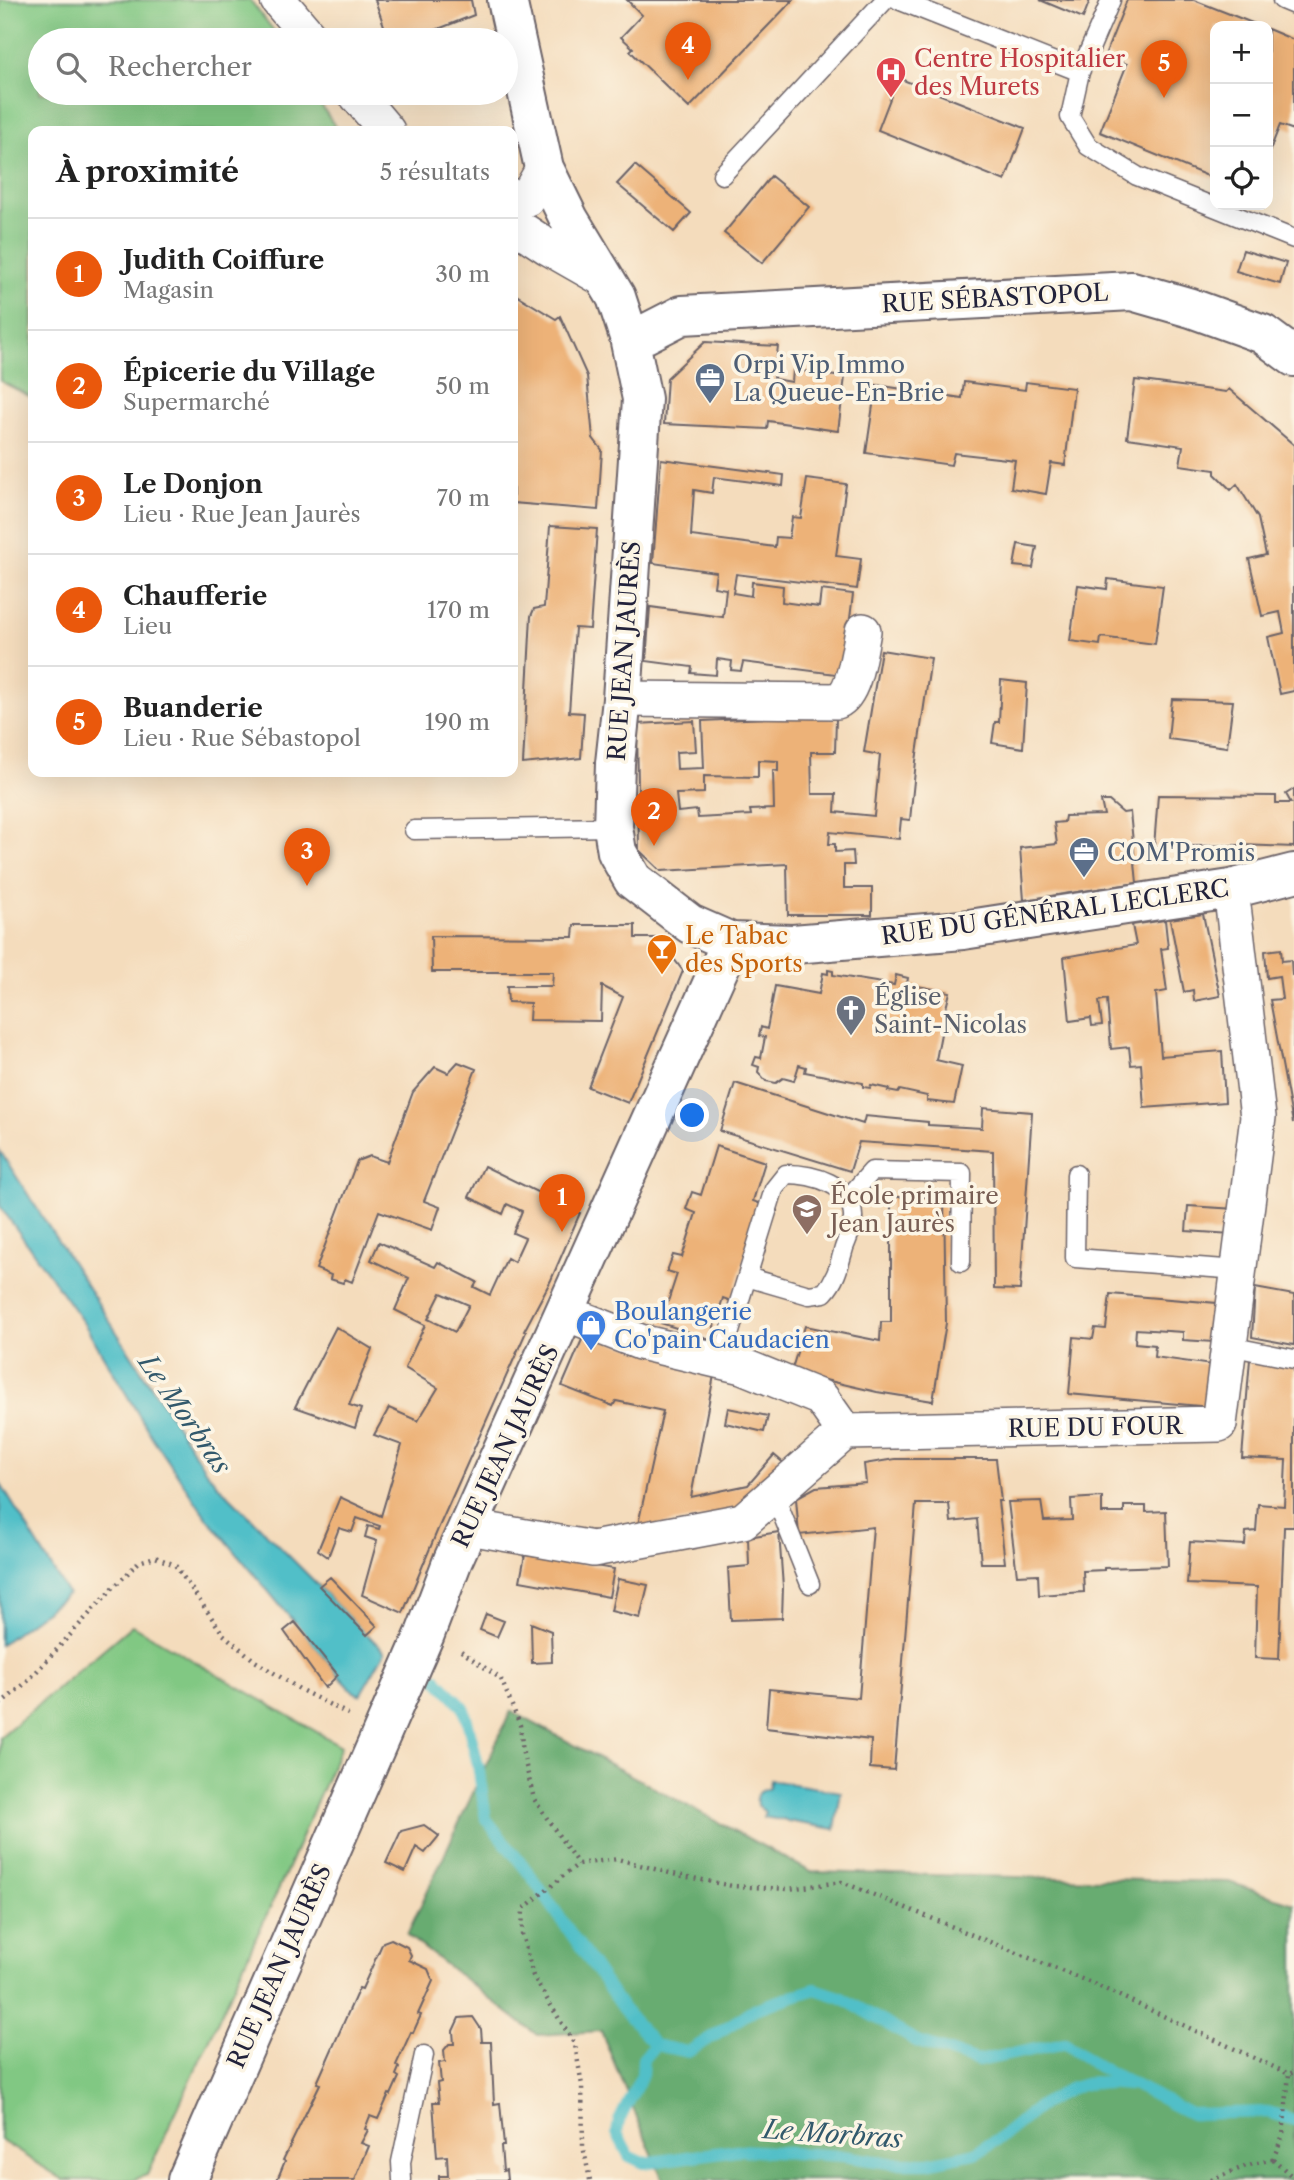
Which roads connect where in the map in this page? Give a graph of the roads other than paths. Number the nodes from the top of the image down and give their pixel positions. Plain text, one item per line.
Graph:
1 (278, 0) edge
2 (506, 0) edge
3 (885, 0) edge
4 (898, 0) edge
5 (1111, 0) edge
6 (1282, 0) edge
7 (1294, 5) edge
8 (302, 28) edge
9 (512, 28) edge
10 (518, 53) edge
11 (1080, 72) junction
12 (365, 105) edge
13 (383, 126) edge
14 (544, 168) junction
15 (722, 175) dead end
16 (518, 197) edge
17 (518, 227) edge
18 (1294, 239) edge
19 (610, 288) junction
20 (682, 315) junction
21 (629, 337) junction
22 (1294, 357) edge
23 (863, 631) dead end
24 (622, 699) junction
25 (613, 827) junction
26 (414, 830) dead end
27 (1294, 873) edge
28 (1231, 889) junction
29 (731, 942) junction
30 (1076, 1174) dead end
31 (849, 1198) junction
32 (961, 1262) dead end
33 (1239, 1270) junction
34 (747, 1277) junction
35 (566, 1314) junction
36 (1229, 1346) junction
37 (1294, 1359) edge
38 (721, 1361) junction
39 (845, 1432) junction
40 (774, 1494) junction
41 (469, 1527) junction
42 (810, 1584) dead end
43 (424, 2055) dead end
44 (187, 2180) edge
45 (402, 2180) edge

1 - 8 street
2 - 9 main road, RUE JEAN JAURÈS
3 - 15 lane
4 - 11 lane
5 - 11 lane
6 - 7 lane
10 - 14 main road, RUE JEAN JAURÈS
11 - 18 lane
12 - 13 street
14 - 16 street
14 - 19 main road, RUE JEAN JAURÈS
17 - 19 street
19 - 20 main road, RUE SÉBASTOPOL
19 - 21 main road, RUE JEAN JAURÈS
20 - 21 main road, RUE SÉBASTOPOL
20 - 22 main road, RUE SÉBASTOPOL
21 - 24 main road, RUE JEAN JAURÈS
23 - 24 street
24 - 25 main road, RUE JEAN JAURÈS
25 - 26 lane
25 - 29 main road, RUE JEAN JAURÈS
27 - 28 main road, RUE DU GÉNÉRAL LECLERC
28 - 29 main road, RUE DU GÉNÉRAL LECLERC
28 - 33 street, RUE DU FOUR
29 - 35 main road, RUE JEAN JAURÈS
30 - 33 lane
31 - 32 lane
31 - 34 lane
31 - 34 lane
33 - 36 street, RUE DU FOUR
34 - 38 lane
35 - 38 street
35 - 41 main road, RUE JEAN JAURÈS
36 - 37 lane
36 - 39 street, RUE DU FOUR
38 - 39 street
39 - 40 street
40 - 41 street
40 - 42 lane
41 - 44 main road, RUE JEAN JAURÈS
43 - 45 lane

